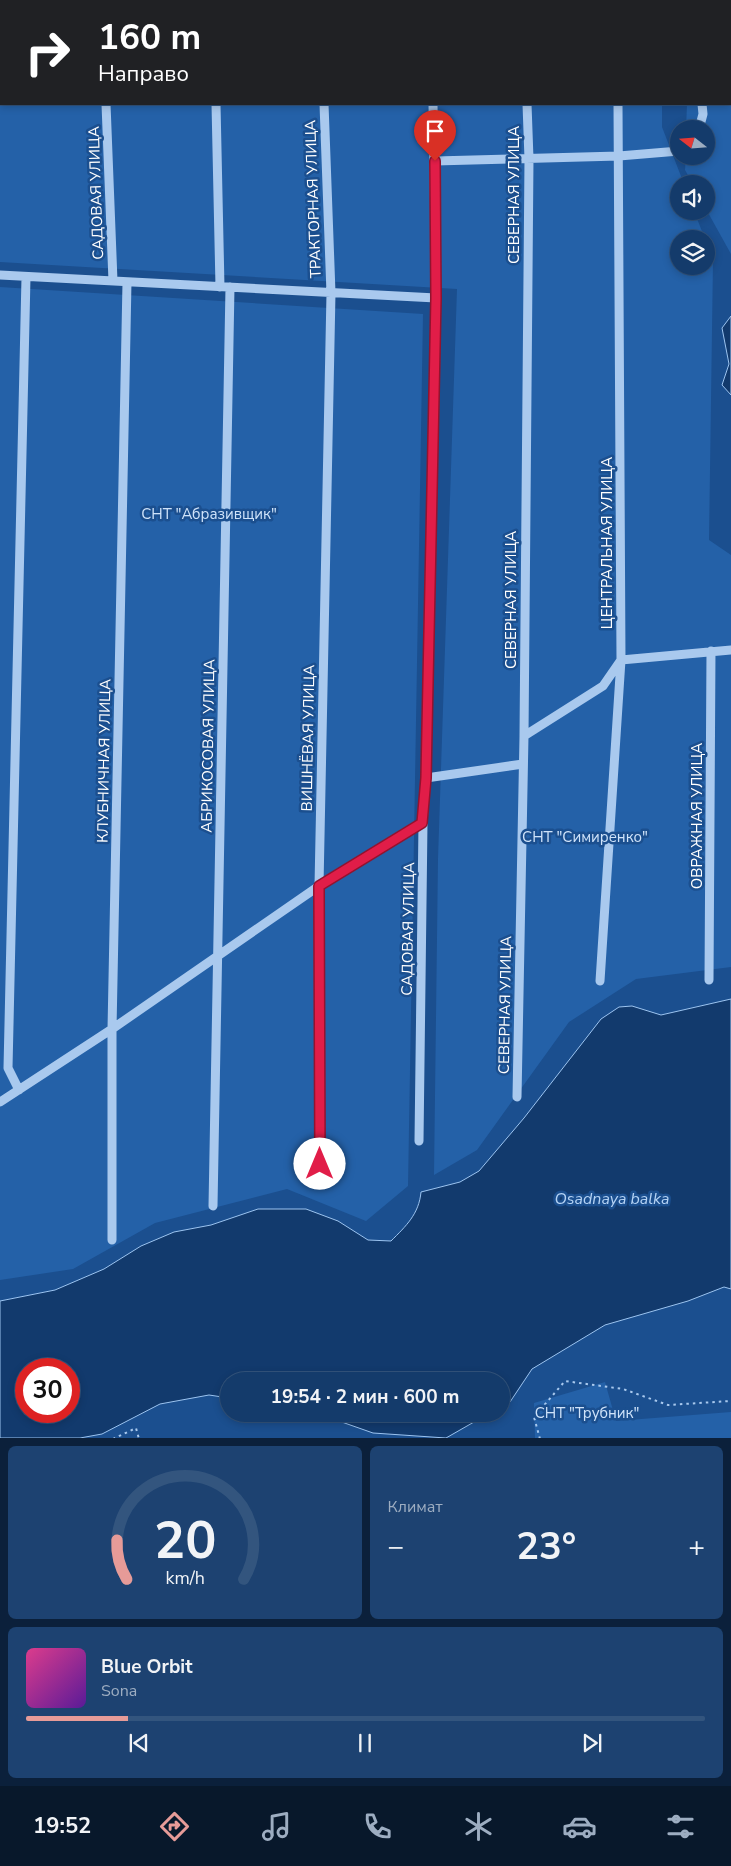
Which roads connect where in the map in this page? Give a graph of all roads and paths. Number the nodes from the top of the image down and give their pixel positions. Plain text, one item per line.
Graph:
1 (106, 105) edge
2 (216, 105) edge
3 (324, 105) edge
4 (433, 105) edge
5 (527, 105) edge
6 (618, 105) edge
7 (702, 105) edge
8 (701, 120) edge
9 (670, 152) edge
10 (619, 156) junction
11 (529, 159) junction
12 (435, 161) junction
13 (0, 275) edge
14 (26, 277) junction
15 (112, 281) junction
16 (128, 282) junction
17 (225, 287) junction
18 (331, 293) junction
19 (436, 298) junction
20 (731, 650) edge
21 (711, 651) junction
22 (621, 660) junction
23 (524, 736) junction
24 (523, 764) junction
25 (426, 778) junction
26 (422, 823) junction
27 (319, 886) junction
28 (218, 954) junction
29 (709, 980) dead end
30 (600, 981) dead end
31 (112, 1029) junction
32 (19, 1090) junction
33 (517, 1097) dead end
34 (0, 1102) edge
35 (419, 1141) dead end
36 (320, 1184) dead end
37 (213, 1206) dead end
38 (112, 1240) dead end
39 (731, 1401) edge
40 (113, 1438) edge
41 (139, 1438) edge
42 (540, 1438) edge

1 - 15 street, САДОВАЯ УЛИЦА
2 - 17 street, АБРИКОСОВАЯ УЛИЦА
3 - 18 street, ТРАКТОРНАЯ УЛИЦА
4 - 12 street, САДОВАЯ УЛИЦА
5 - 11 street, СЕВЕРНАЯ УЛИЦА
6 - 10 street, ЦЕНТРАЛЬНАЯ УЛИЦА
7 - 8 street
9 - 10 street
10 - 11 street
10 - 22 street, ЦЕНТРАЛЬНАЯ УЛИЦА
11 - 12 street
11 - 23 street, СЕВЕРНАЯ УЛИЦА
12 - 19 street, САДОВАЯ УЛИЦА
13 - 14 street
14 - 15 street
14 - 32 street
15 - 16 street
16 - 17 street
16 - 31 street, КЛУБНИЧНАЯ УЛИЦА
17 - 18 street
17 - 28 street, АБРИКОСОВАЯ УЛИЦА
18 - 19 street
18 - 27 street, ВИШНЁВАЯ УЛИЦА
19 - 25 street, САДОВАЯ УЛИЦА
20 - 21 street
21 - 22 street
21 - 29 street, ОВРАЖНАЯ УЛИЦА
22 - 23 street
22 - 30 street, ЦЕНТРАЛЬНАЯ УЛИЦА
23 - 24 street, СЕВЕРНАЯ УЛИЦА
24 - 25 street
24 - 33 street, СЕВЕРНАЯ УЛИЦА
25 - 26 street, САДОВАЯ УЛИЦА
26 - 27 street
26 - 35 street, САДОВАЯ УЛИЦА
27 - 28 street
27 - 36 street, ВИШНЁВАЯ УЛИЦА
28 - 31 street
28 - 37 street, АБРИКОСОВАЯ УЛИЦА
31 - 32 street
31 - 38 street, КЛУБНИЧНАЯ УЛИЦА
32 - 34 street
39 - 42 path
40 - 41 path

